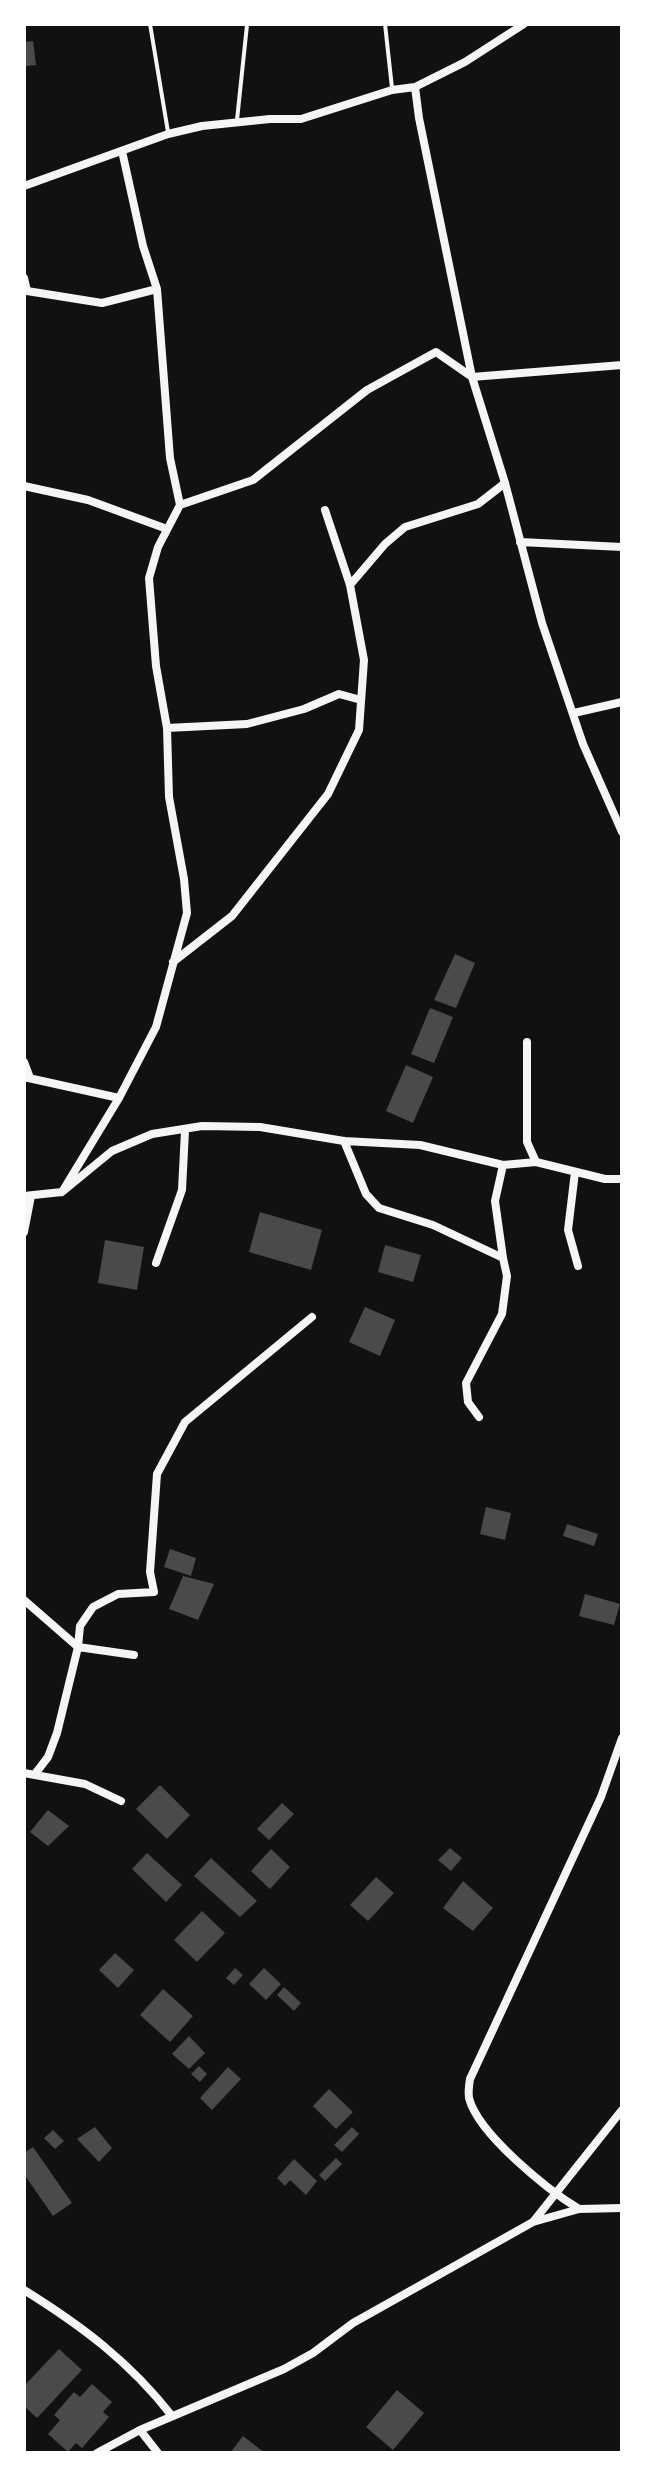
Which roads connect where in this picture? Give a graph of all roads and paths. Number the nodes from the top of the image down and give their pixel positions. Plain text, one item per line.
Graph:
1 (150, 24) edge
2 (385, 24) edge
3 (524, 24) edge
4 (247, 25) edge
5 (415, 87) junction
6 (392, 90) junction
7 (237, 123) junction
8 (168, 134) junction
9 (122, 151) junction
10 (24, 186) edge
11 (24, 278) edge
12 (157, 289) junction
13 (622, 365) edge
14 (472, 377) junction
15 (505, 483) junction
16 (24, 486) edge
17 (180, 505) junction
18 (325, 510) dead end
19 (167, 529) junction
20 (520, 542) junction
21 (622, 547) edge
22 (350, 585) junction
23 (361, 700) junction
24 (622, 702) edge
25 (574, 713) junction
26 (167, 728) junction
27 (622, 832) edge
28 (172, 962) junction
29 (527, 1042) dead end
30 (24, 1062) edge
31 (27, 1078) edge
32 (119, 1098) junction
33 (185, 1131) junction
34 (344, 1141) junction
35 (536, 1162) junction
36 (503, 1165) junction
37 (575, 1172) junction
38 (622, 1179) edge
39 (62, 1192) junction
40 (28, 1196) edge
41 (24, 1232) edge
42 (503, 1258) junction
43 (156, 1263) dead end
44 (578, 1266) dead end
45 (312, 1317) dead end
46 (479, 1417) dead end
47 (24, 1600) edge
48 (78, 1647) junction
49 (134, 1655) dead end
50 (622, 1738) edge
51 (24, 1773) edge
52 (35, 1774) junction
53 (121, 1801) dead end
54 (622, 2110) edge
55 (555, 2195) junction
56 (622, 2208) edge
57 (579, 2209) junction
58 (533, 2222) junction
59 (24, 2290) edge
60 (172, 2416) junction
61 (140, 2430) junction
62 (97, 2453) edge
63 (158, 2453) edge

1 - 8 lane
2 - 6 lane
3 - 5 street
4 - 7 lane
5 - 6 street
5 - 14 street
6 - 7 street
7 - 8 street
8 - 9 street
9 - 10 street
9 - 12 street
11 - 12 street
12 - 17 street
13 - 14 street
14 - 15 street
14 - 17 street
15 - 20 street
15 - 22 street
16 - 19 street
17 - 19 street
18 - 22 street
19 - 26 street
20 - 21 street
20 - 25 street
22 - 23 street
23 - 26 street
23 - 28 street
24 - 25 street
25 - 27 street
26 - 28 street
28 - 32 street
29 - 35 street
30 - 31 street
31 - 32 street
32 - 39 street
33 - 34 street
33 - 39 street
33 - 43 street
34 - 36 street
34 - 42 street
35 - 36 street
35 - 37 street
36 - 42 street
37 - 38 street
37 - 44 street
39 - 40 street
40 - 41 street
42 - 46 street
45 - 48 street
47 - 48 street
48 - 49 street
48 - 52 street
50 - 55 street
51 - 52 street
52 - 53 street
54 - 55 street
55 - 57 street
55 - 58 street
56 - 57 street
57 - 58 street
58 - 60 street
59 - 60 street
60 - 61 street
61 - 62 street
61 - 63 street

